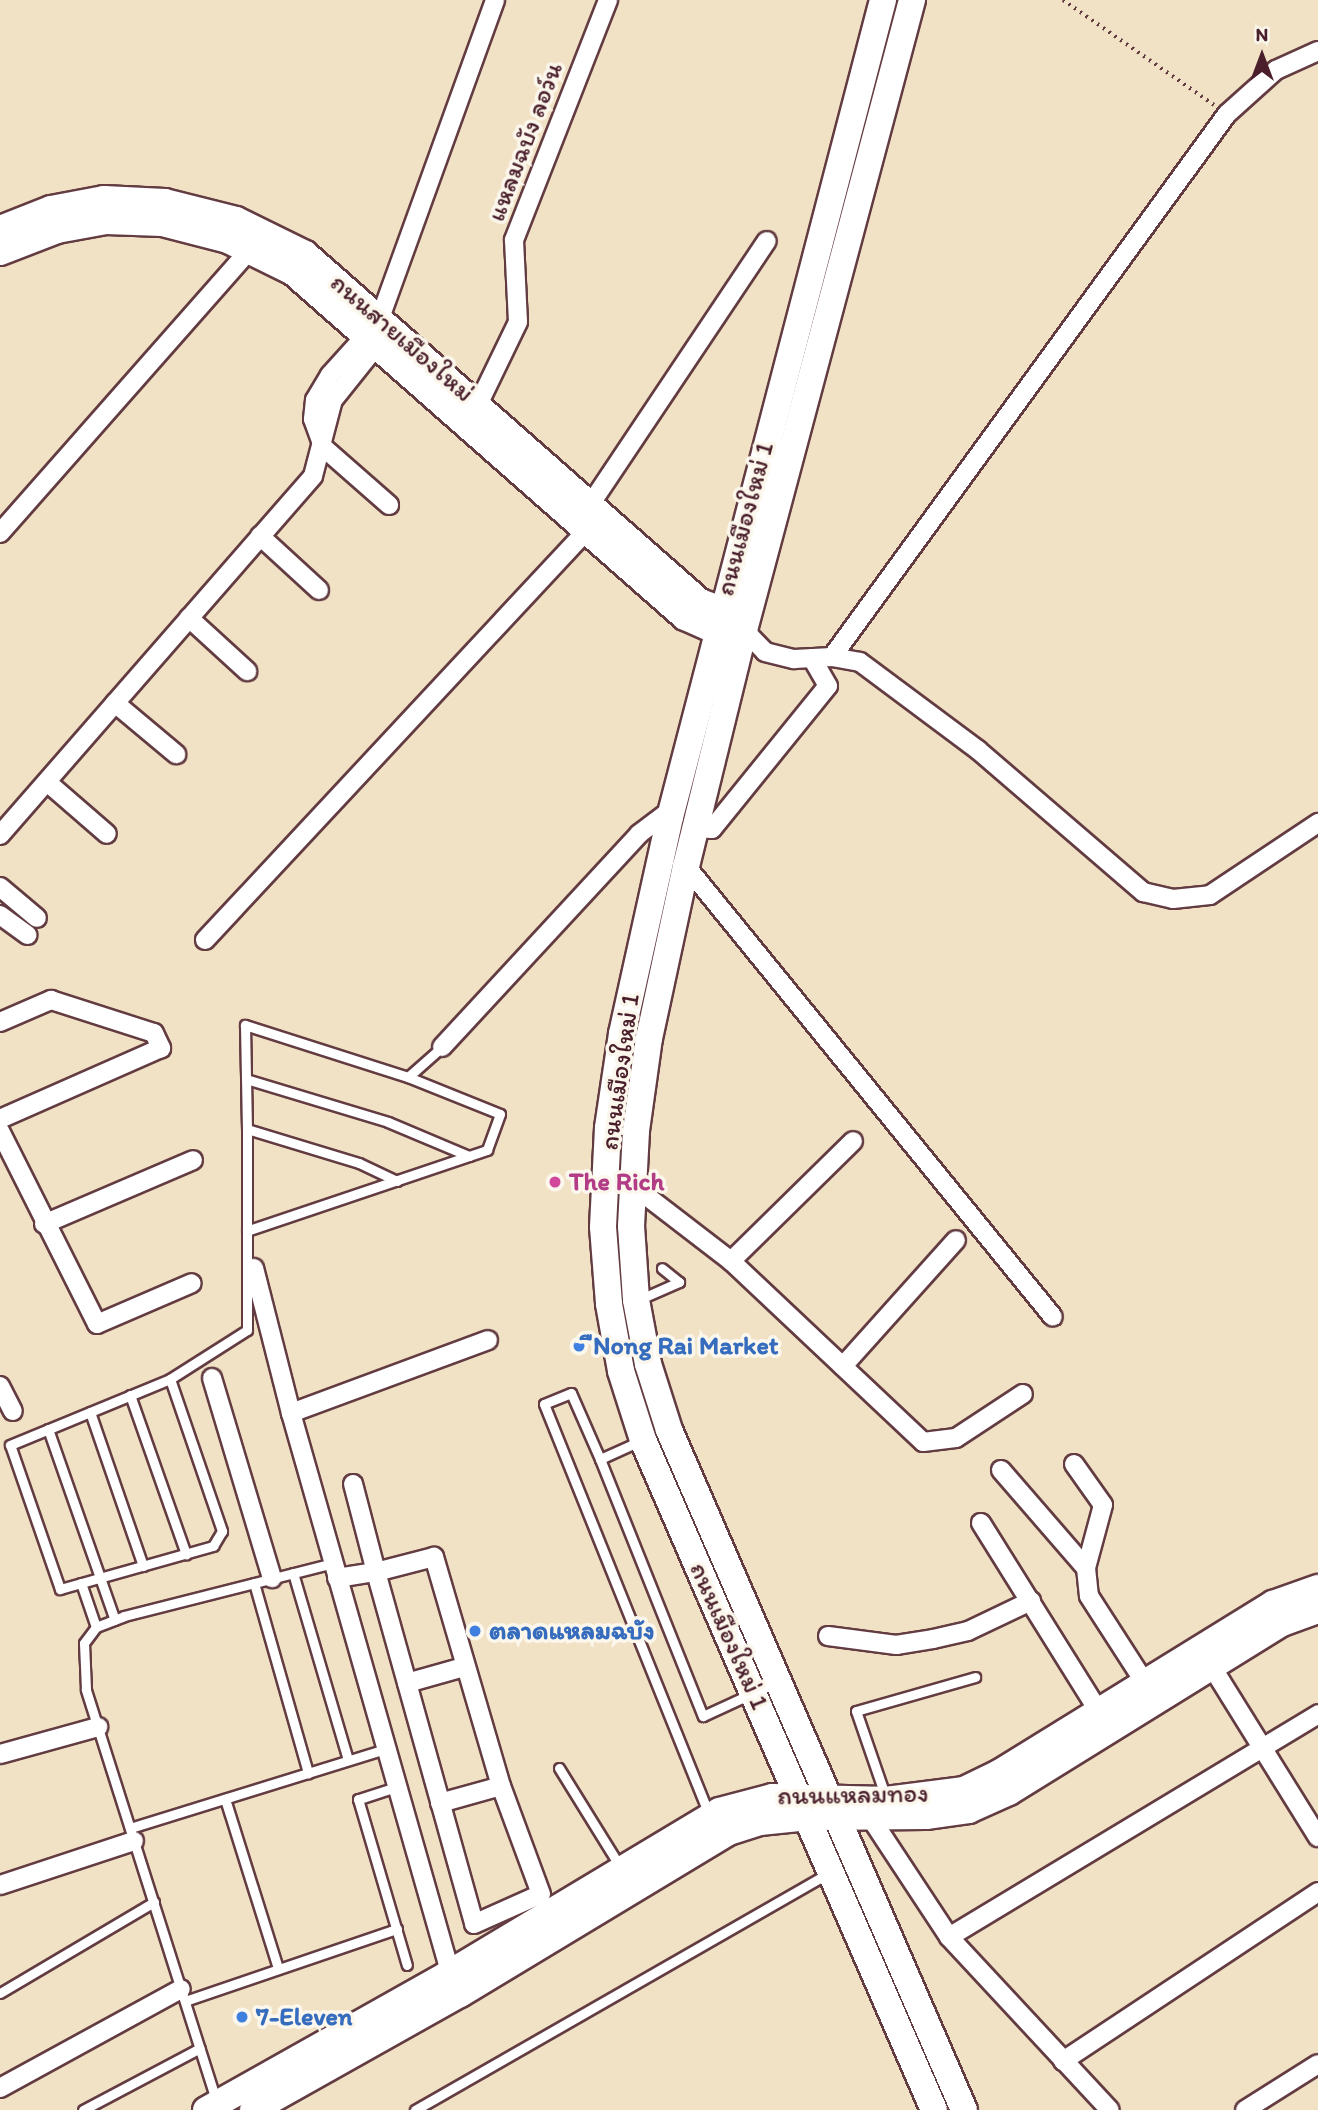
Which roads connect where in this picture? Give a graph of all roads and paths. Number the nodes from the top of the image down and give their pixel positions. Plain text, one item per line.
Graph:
1 (495, 0) edge
2 (608, 0) edge
3 (883, 0) edge
4 (912, 0) edge
5 (1063, 0) edge
6 (1318, 51) edge
7 (1227, 114) junction
8 (0, 229) edge
9 (767, 241) dead end
10 (256, 242) junction
11 (0, 252) edge
12 (374, 333) junction
13 (469, 410) junction
14 (323, 447) junction
15 (592, 502) junction
16 (389, 505) dead end
17 (587, 530) junction
18 (0, 533) edge
19 (260, 536) junction
20 (319, 590) dead end
21 (189, 618) junction
22 (718, 621) junction
23 (744, 630) junction
24 (832, 657) junction
25 (812, 658) junction
26 (247, 671) dead end
27 (115, 703) junction
28 (176, 754) dead end
29 (47, 782) junction
30 (672, 809) junction
31 (1318, 823) edge
32 (695, 828) junction
33 (107, 834) dead end
34 (0, 835) edge
35 (686, 866) junction
36 (0, 887) edge
37 (0, 915) edge
38 (37, 918) dead end
39 (28, 935) dead end
40 (205, 940) dead end
41 (0, 1021) edge
42 (442, 1047) joint
43 (408, 1077) junction
44 (246, 1079) junction
45 (0, 1119) edge
46 (247, 1129) junction
47 (0, 1131) edge
48 (853, 1140) dead end
49 (469, 1156) junction
50 (193, 1160) dead end
51 (397, 1181) junction
52 (631, 1184) junction
53 (44, 1224) junction
54 (247, 1231) junction
55 (956, 1240) dead end
56 (731, 1261) junction
57 (254, 1268) dead end
58 (662, 1268) dead end
59 (192, 1283) dead end
60 (636, 1300) junction
61 (1054, 1317) dead end
62 (488, 1340) dead end
63 (842, 1366) junction
64 (212, 1378) dead end
65 (170, 1379) junction
66 (0, 1386) edge
67 (1023, 1394) dead end
68 (130, 1395) junction
69 (13, 1411) dead end
70 (90, 1412) junction
71 (291, 1413) junction
72 (48, 1429) junction
73 (643, 1440) junction
74 (600, 1459) junction
75 (1074, 1464) dead end
76 (1001, 1470) dead end
77 (353, 1484) dead end
78 (981, 1523) dead end
79 (186, 1554) junction
80 (143, 1566) junction
81 (1086, 1568) junction
82 (335, 1571) junction
83 (376, 1572) junction
84 (293, 1573) junction
85 (101, 1577) junction
86 (272, 1578) junction
87 (254, 1583) junction
88 (81, 1584) junction
89 (1318, 1588) edge
90 (1031, 1601) junction
91 (1318, 1610) edge
92 (115, 1620) junction
93 (96, 1627) junction
94 (828, 1636) dead end
95 (1206, 1658) junction
96 (464, 1667) junction
97 (975, 1677) dead end
98 (779, 1681) junction
99 (407, 1683) junction
100 (1146, 1683) junction
101 (754, 1692) junction
102 (1099, 1712) junction
103 (1318, 1714) edge
104 (98, 1727) junction
105 (1263, 1748) junction
106 (385, 1749) junction
107 (0, 1754) edge
108 (348, 1760) junction
109 (559, 1768) dead end
110 (308, 1773) junction
111 (501, 1786) junction
112 (396, 1787) junction
113 (225, 1799) junction
114 (440, 1803) junction
115 (805, 1806) junction
116 (835, 1807) junction
117 (878, 1808) junction
118 (710, 1816) junction
119 (132, 1835) junction
120 (1318, 1837) edge
121 (622, 1870) junction
122 (832, 1870) junction
123 (0, 1885) edge
124 (1318, 1892) edge
125 (154, 1902) junction
126 (397, 1929) junction
127 (949, 1937) junction
128 (407, 1965) dead end
129 (278, 1968) junction
130 (454, 1984) junction
131 (0, 1993) edge
132 (183, 1995) junction
133 (200, 2048) junction
134 (1063, 2061) junction
135 (1318, 2064) edge
136 (0, 2088) edge
137 (215, 2108) edge
138 (83, 2110) edge
139 (253, 2110) edge
140 (415, 2110) edge
141 (934, 2110) edge
142 (964, 2110) edge
143 (1110, 2110) edge
144 (1245, 2110) edge

1 - 12 street
2 - 13 street, แหลมฉบัง ลอว์น
3 - 22 street, ถนนเมืองใหม่ 1
4 - 23 street, ถนนเมืองใหม่ 1
5 - 7 path
6 - 7 street
7 - 24 street
8 - 10 street, ถนนสายเมืองใหม่
9 - 15 street
10 - 11 street, ถนนสายเมืองใหม่
10 - 12 street, ถนนสายเมืองใหม่
10 - 18 street
12 - 13 street, ถนนสายเมืองใหม่
12 - 14 street
13 - 15 street, ถนนสายเมืองใหม่
13 - 17 street, ถนนสายเมืองใหม่
14 - 16 street
14 - 19 street
15 - 22 street, ถนนสายเมืองใหม่
17 - 22 street, ถนนสายเมืองใหม่
17 - 40 street
19 - 20 street
19 - 21 street
21 - 26 street
21 - 27 street
22 - 23 street, ถนนสายเมืองใหม่
22 - 30 street, ถนนเมืองใหม่ 1
23 - 25 street
23 - 32 street, ถนนเมืองใหม่ 1
24 - 25 street
24 - 31 street
25 - 32 street
27 - 28 street
27 - 29 street
29 - 33 street
29 - 34 street
30 - 42 street
30 - 73 street, ถนนเมืองใหม่ 1
32 - 35 street, ถนนเมืองใหม่ 1
35 - 52 street, ถนนเมืองใหม่ 1
35 - 61 street
36 - 38 street
37 - 39 street
41 - 45 street
42 - 43 lane
43 - 44 lane
43 - 49 lane
44 - 46 lane
44 - 49 lane
46 - 51 lane
46 - 54 lane
47 - 53 street
48 - 56 street
49 - 51 lane
50 - 53 street
51 - 54 lane
52 - 56 street
52 - 60 street, ถนนเมืองใหม่ 1
53 - 59 street
54 - 65 lane
55 - 63 street
56 - 63 street
57 - 71 street
58 - 60 lane
60 - 98 street, ถนนเมืองใหม่ 1
62 - 71 street
63 - 67 street
64 - 86 street
65 - 68 lane
65 - 79 lane
66 - 69 street
68 - 70 lane
68 - 79 lane
70 - 72 lane
70 - 80 lane
71 - 82 street
72 - 85 lane
72 - 88 lane
73 - 74 lane
73 - 101 street, ถนนเมืองใหม่ 1
74 - 101 lane
74 - 118 lane
75 - 81 street
76 - 81 street
77 - 83 street
78 - 90 street
79 - 80 lane
80 - 85 lane
81 - 100 street
82 - 83 street
82 - 84 lane
82 - 106 street
83 - 96 street
83 - 99 street
84 - 86 lane
84 - 108 lane
85 - 88 lane
85 - 92 lane
86 - 87 lane
87 - 92 lane
87 - 110 lane
88 - 93 lane
89 - 95 street, ถนนแหลมทอง
90 - 94 street
90 - 102 street
91 - 95 street, ถนนแหลมทอง
92 - 93 lane
93 - 104 lane
95 - 100 street, ถนนแหลมทอง
95 - 105 street
95 - 117 street, ถนนแหลมทอง
96 - 99 street
96 - 111 street
97 - 117 lane
98 - 101 lane
98 - 116 street, ถนนเมืองใหม่ 1
99 - 114 street
100 - 102 street, ถนนแหลมทอง
101 - 115 street, ถนนเมืองใหม่ 1
102 - 117 street, ถนนแหลมทอง
103 - 105 street
104 - 107 street
104 - 119 lane
105 - 120 street
105 - 127 street
106 - 108 lane
106 - 112 street
108 - 110 lane
109 - 121 lane
110 - 113 lane
111 - 114 street
111 - 114 street
112 - 126 lane
112 - 130 street
113 - 119 lane
113 - 129 lane
115 - 116 street, ถนนแหลมทอง
115 - 118 street, ถนนแหลมทอง
115 - 122 street, ถนนเมืองใหม่ 1
115 - 130 street, ถนนแหลมทอง
116 - 117 street, ถนนแหลมทอง
116 - 142 street
117 - 127 street
118 - 121 street, ถนนแหลมทอง
119 - 123 street
119 - 125 lane
121 - 130 street, ถนนแหลมทอง
122 - 140 lane
122 - 141 street, ถนนเมืองใหม่ 1
124 - 134 street
125 - 131 lane
125 - 132 lane
126 - 128 lane
126 - 129 lane
127 - 134 street
129 - 132 lane
130 - 137 street, ถนนแหลมทอง
130 - 139 street, ถนนแหลมทอง
132 - 133 lane
132 - 136 street
133 - 137 lane
133 - 138 lane
134 - 143 street
135 - 144 street

